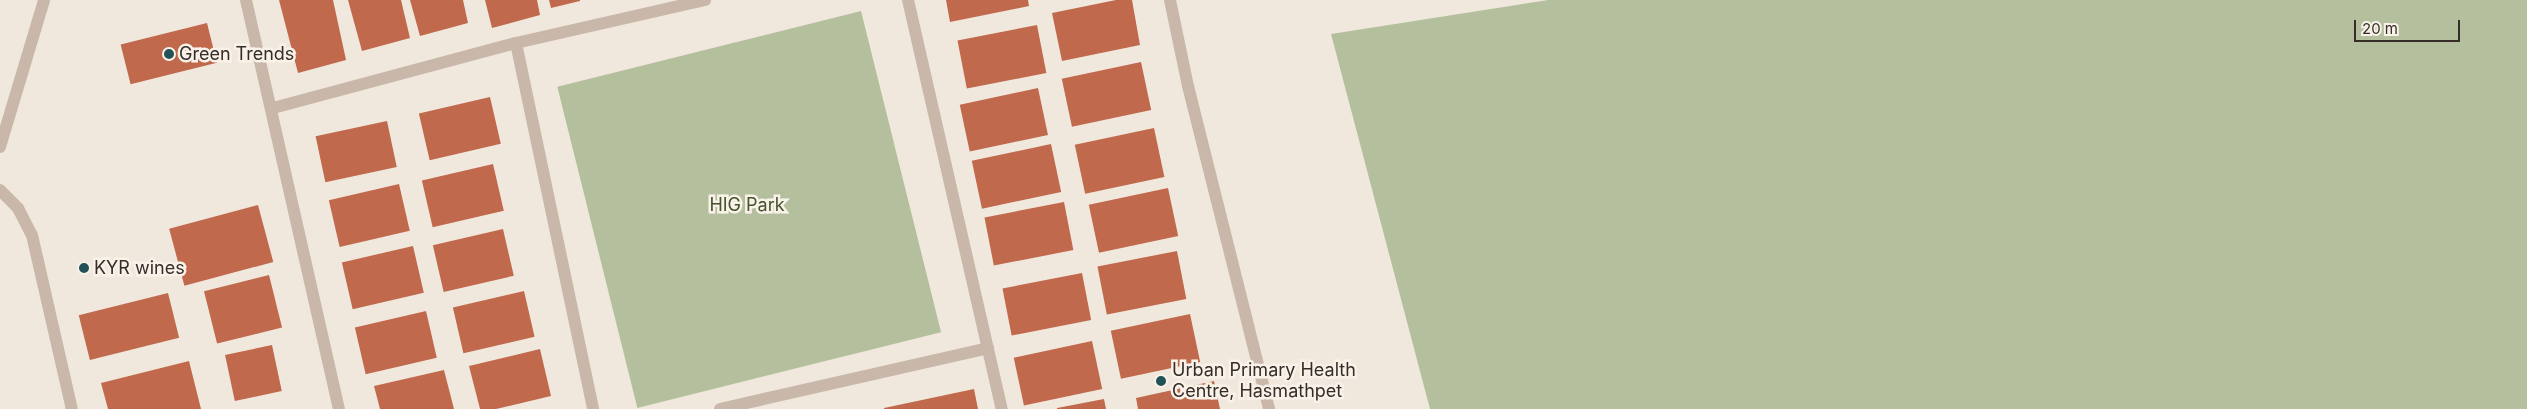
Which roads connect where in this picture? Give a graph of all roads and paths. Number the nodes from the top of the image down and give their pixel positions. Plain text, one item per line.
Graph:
1 (44, 0) edge
2 (246, 0) edge
3 (705, 0) edge
4 (908, 0) edge
5 (1170, 0) edge
6 (516, 43) junction
7 (273, 108) junction
8 (0, 147) edge
9 (0, 190) edge
10 (988, 348) junction
11 (72, 409) edge
12 (339, 409) edge
13 (593, 409) edge
14 (720, 409) edge
15 (1002, 409) edge
16 (1269, 409) edge

1 - 8 street
2 - 7 street
3 - 6 street
4 - 10 street
5 - 16 street
6 - 7 street
6 - 13 street
7 - 12 street
9 - 11 street
10 - 14 street
10 - 15 street

